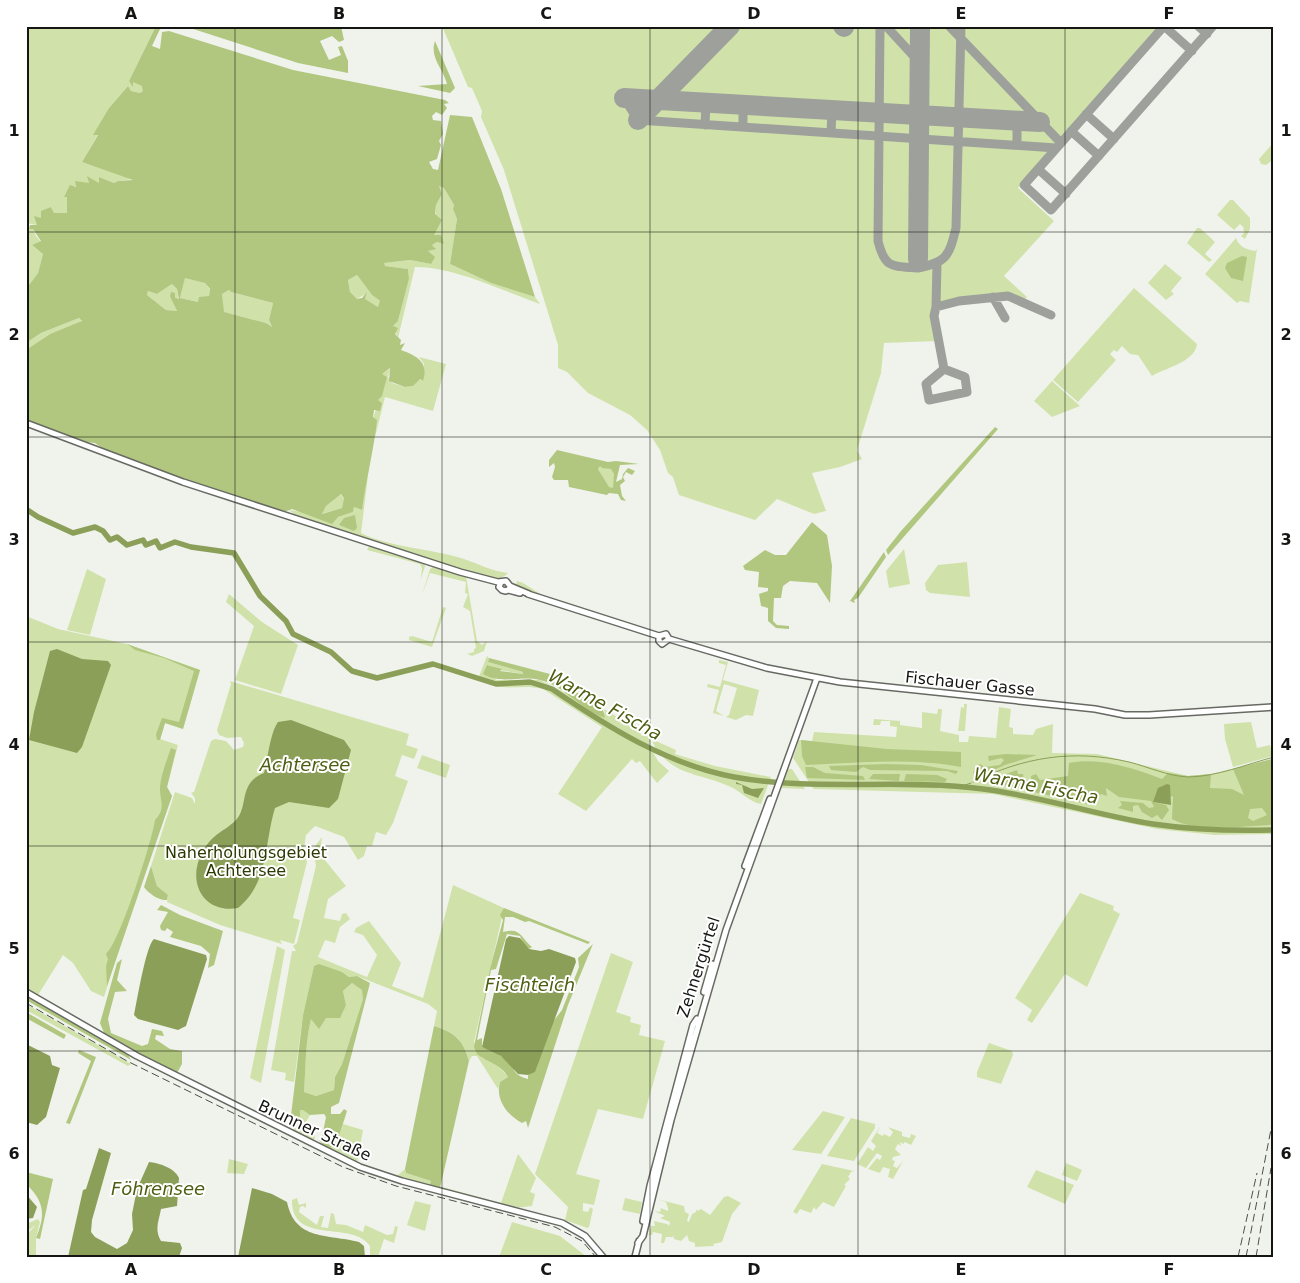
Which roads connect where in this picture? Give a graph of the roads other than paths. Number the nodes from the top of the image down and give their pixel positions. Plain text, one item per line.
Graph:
1 (26, 423) edge
2 (500, 585) junction
3 (509, 588) junction
4 (817, 678) junction
5 (1274, 706) edge
6 (26, 992) edge
7 (603, 1257) edge
8 (635, 1257) edge

1 - 2 main road
2 - 3 main road
2 - 3 main road
3 - 4 main road, Fischauer Gasse
4 - 5 main road, Fischauer Gasse
4 - 8 main road, Zehnergürtel
6 - 7 main road, Brunner Straße

